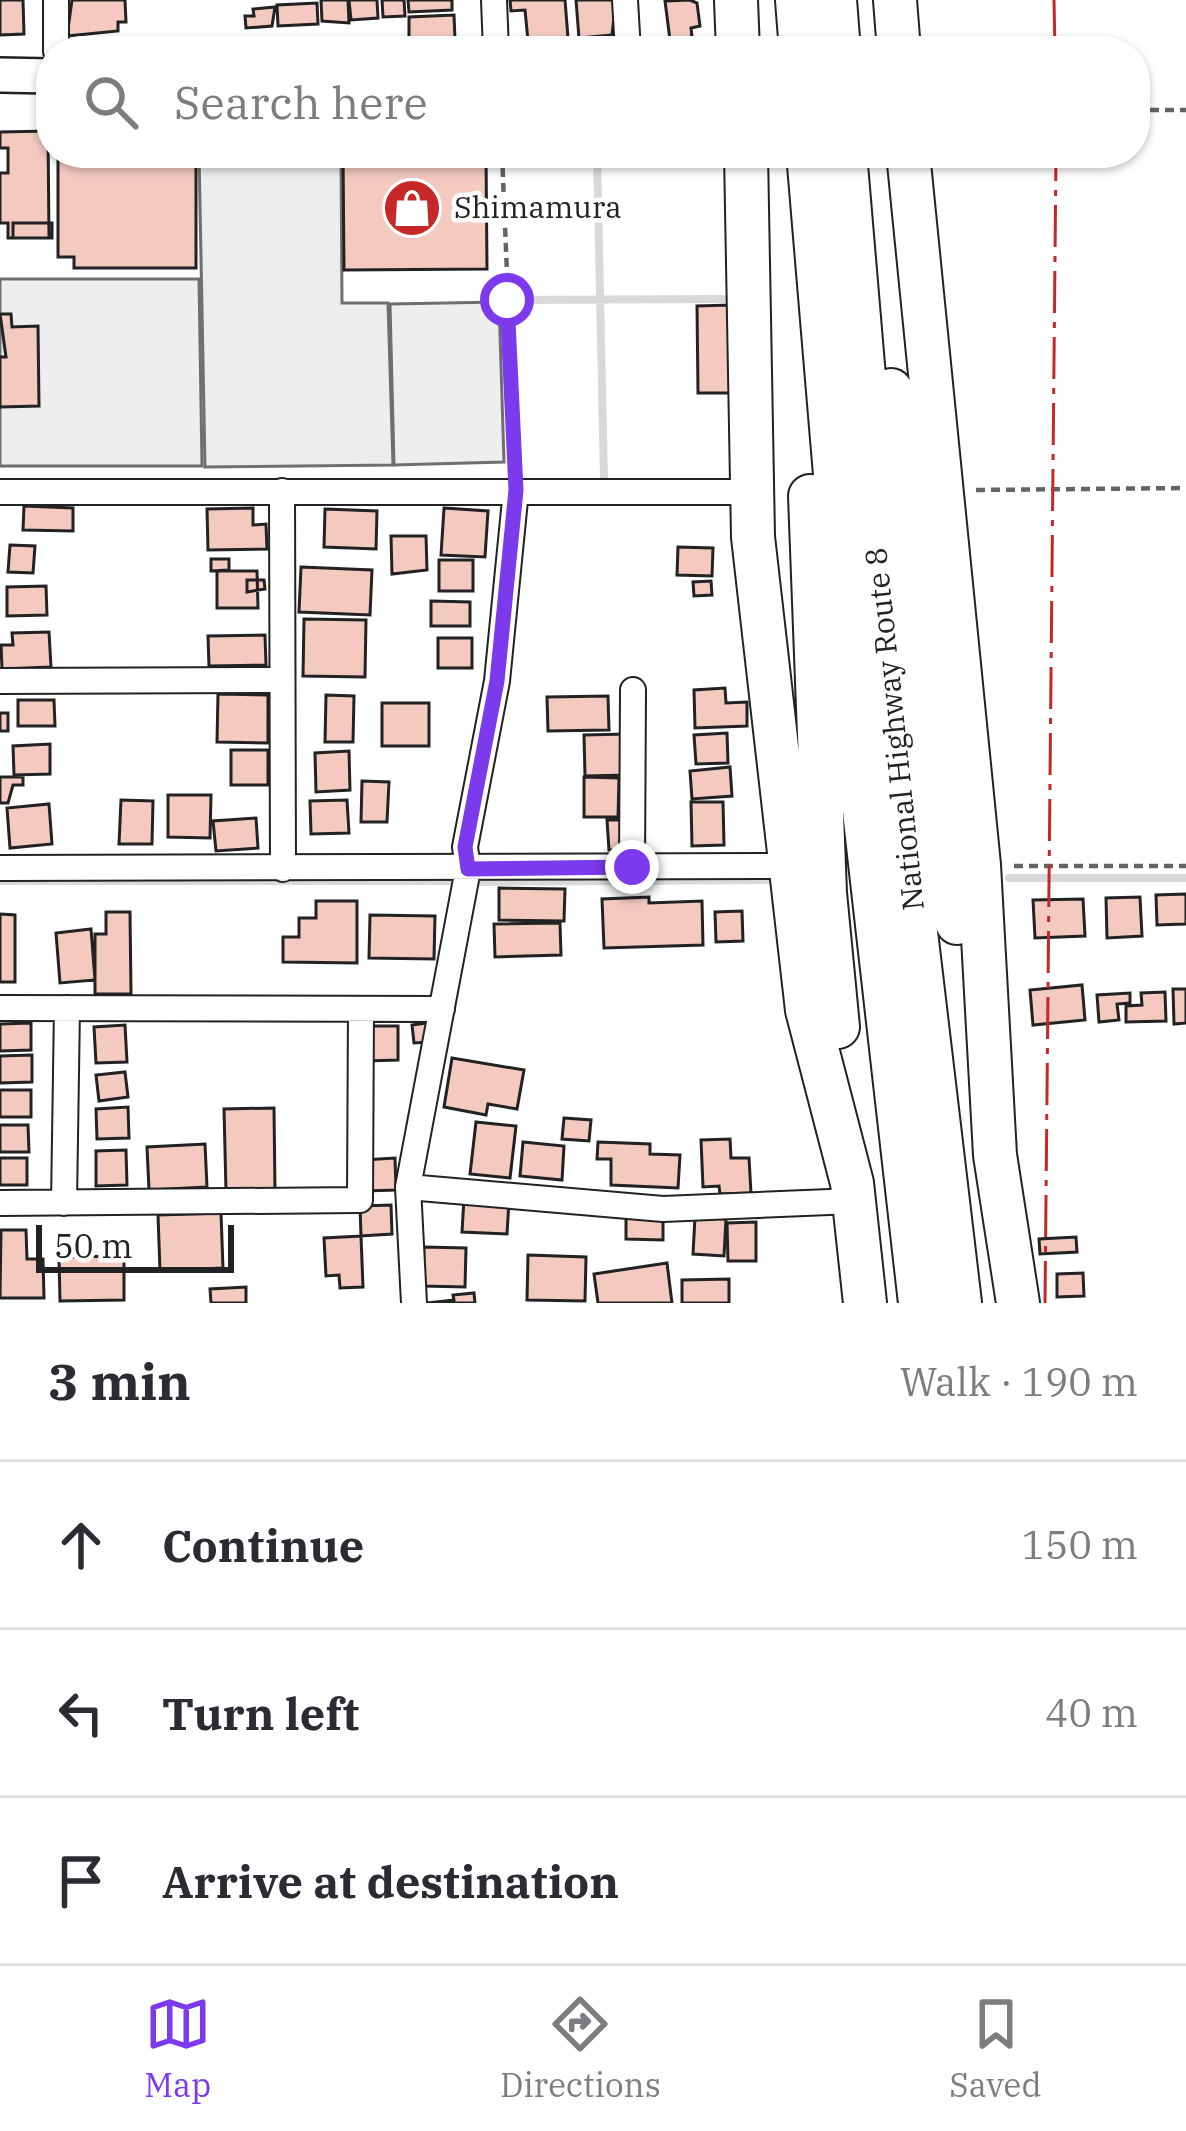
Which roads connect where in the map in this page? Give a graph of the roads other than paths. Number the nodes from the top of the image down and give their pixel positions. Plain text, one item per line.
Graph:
1 (56, 0) edge
2 (494, 0) edge
3 (626, 0) edge
4 (736, 0) edge
5 (797, 0) edge
6 (835, 0) edge
7 (895, 0) edge
8 (56, 36) edge
9 (495, 36) edge
10 (627, 36) edge
11 (737, 36) edge
12 (800, 36) edge
13 (838, 36) edge
14 (898, 36) edge
15 (0, 75) edge
16 (36, 76) edge
17 (746, 168) edge
18 (828, 168) edge
19 (909, 168) edge
20 (516, 490) junction
21 (282, 491) junction
22 (0, 492) edge
23 (752, 492) junction
24 (282, 680) junction
25 (0, 681) edge
26 (633, 689) dead end
27 (790, 866) junction
28 (632, 867) junction
29 (0, 868) edge
30 (283, 869) junction
31 (468, 869) junction
32 (0, 1008) edge
33 (67, 1008) junction
34 (361, 1009) junction
35 (442, 1009) junction
36 (995, 1156) junction
37 (408, 1187) junction
38 (853, 1192) junction
39 (0, 1203) edge
40 (64, 1203) junction
41 (414, 1303) edge
42 (865, 1303) edge
43 (920, 1303) edge
44 (960, 1303) edge
45 (1018, 1303) edge

1 - 8 street
2 - 9 street
3 - 10 street
4 - 11 highway
5 - 12 highway
6 - 13 highway
7 - 14 highway
15 - 16 street
17 - 23 highway
18 - 36 highway
18 - 38 highway
18 - 43 highway, National Highway Route 8
18 - 44 highway, National Highway Route 8
19 - 36 highway
20 - 21 street
20 - 23 street
20 - 31 street
21 - 22 street
21 - 24 street
23 - 27 highway
24 - 25 street
24 - 30 street
26 - 28 street
27 - 28 street
27 - 38 highway
28 - 31 street
29 - 30 street
30 - 31 street
31 - 35 street
32 - 33 street
33 - 34 street
33 - 40 street
34 - 35 street
34 - 40 street
35 - 37 street
36 - 45 highway
37 - 38 street
37 - 41 street
38 - 42 highway
39 - 40 street

